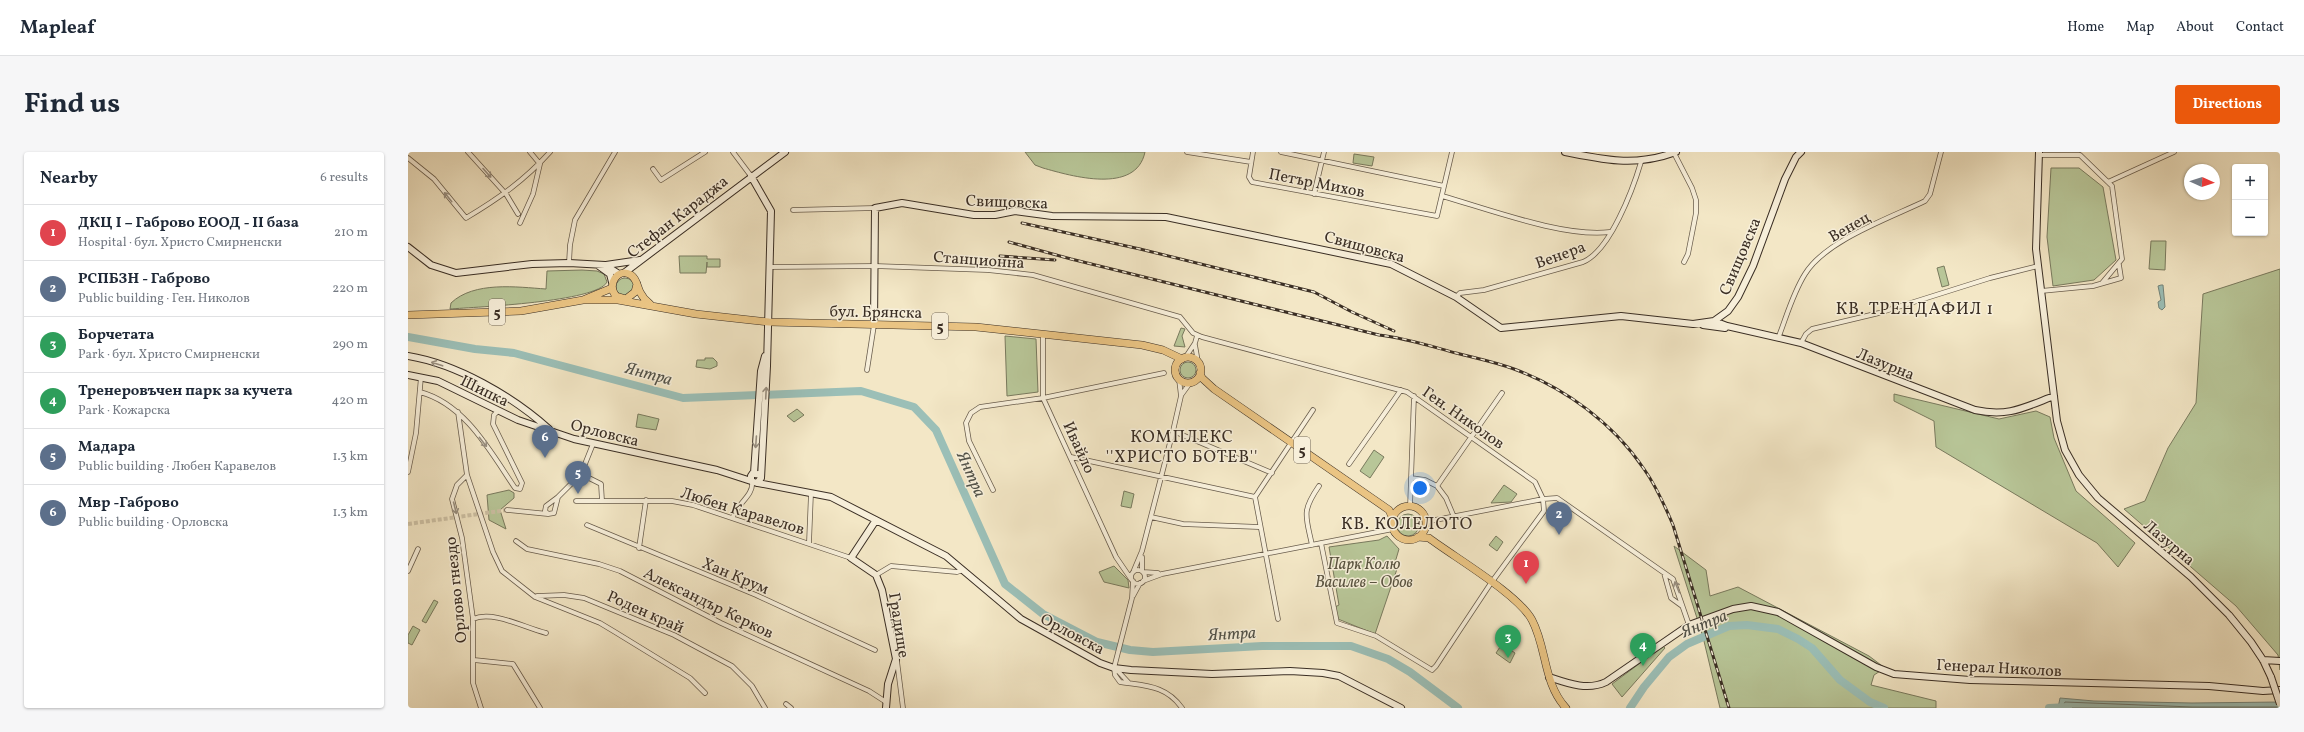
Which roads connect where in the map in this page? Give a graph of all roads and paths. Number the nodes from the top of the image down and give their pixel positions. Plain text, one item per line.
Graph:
1 (468, 152) edge
2 (530, 152) edge
3 (550, 152) edge
4 (615, 152) edge
5 (705, 152) edge
6 (734, 152) edge
7 (785, 152) edge
8 (1187, 152) edge
9 (1253, 152) edge
10 (1281, 152) edge
11 (1324, 152) edge
12 (1452, 152) edge
13 (1565, 152) edge
14 (1675, 152) edge
15 (1801, 152) edge
16 (1941, 152) edge
17 (2174, 152) edge
18 (2039, 154) edge
19 (2081, 154) edge
20 (408, 158) edge
21 (1322, 160) junction
22 (1251, 162) junction
23 (1641, 162) junction
24 (540, 164) junction
25 (653, 169) dead end
26 (751, 176) junction
27 (2108, 182) junction
28 (1444, 186) junction
29 (506, 194) junction
30 (1314, 194) junction
31 (1442, 196) junction
32 (875, 208) junction
33 (793, 210) dead end
34 (518, 214) dead end
35 (520, 223) dead end
36 (1610, 232) junction
37 (408, 247) edge
38 (644, 260) junction
39 (1684, 262) dead end
40 (569, 263) junction
41 (597, 265) junction
42 (605, 265) junction
43 (2119, 265) junction
44 (875, 266) junction
45 (2038, 266) junction
46 (770, 267) junction
47 (622, 274) junction
48 (636, 281) junction
49 (2102, 283) junction
50 (612, 285) junction
51 (2041, 291) junction
52 (591, 297) junction
53 (1456, 297) junction
54 (622, 298) junction
55 (583, 300) junction
56 (652, 305) junction
57 (409, 315) edge
58 (1714, 321) junction
59 (769, 322) junction
60 (1693, 324) junction
61 (874, 325) junction
62 (1757, 332) junction
63 (1043, 335) junction
64 (1197, 336) junction
65 (1779, 336) junction
66 (1195, 343) junction
67 (1801, 343) junction
68 (1167, 352) junction
69 (408, 356) edge
70 (1184, 358) junction
71 (1198, 362) junction
72 (1175, 367) junction
73 (867, 370) dead end
74 (1164, 373) dead end
75 (1200, 373) junction
76 (408, 375) edge
77 (421, 377) junction
78 (1179, 379) junction
79 (1191, 383) junction
80 (1214, 389) junction
81 (1401, 390) junction
82 (420, 392) junction
83 (1502, 392) dead end
84 (1181, 396) junction
85 (1414, 396) junction
86 (2054, 396) junction
87 (1044, 398) junction
88 (1313, 410) dead end
89 (498, 411) junction
90 (458, 412) junction
91 (533, 415) junction
92 (530, 424) junction
93 (550, 431) junction
94 (1173, 431) junction
95 (1472, 436) junction
96 (1292, 443) junction
97 (593, 444) junction
98 (1072, 457) junction
99 (1349, 464) dead end
100 (408, 472) edge
101 (1272, 473) junction
102 (581, 474) junction
103 (467, 475) junction
104 (1162, 477) junction
105 (1411, 478) junction
106 (756, 480) junction
107 (1319, 486) dead end
108 (1437, 486) junction
109 (993, 490) dead end
110 (811, 493) junction
111 (559, 496) junction
112 (1255, 497) junction
113 (1543, 499) junction
114 (576, 500) dead end
115 (646, 500) junction
116 (602, 501) junction
117 (546, 506) junction
118 (554, 506) junction
119 (1406, 507) junction
120 (507, 510) tunnel mouth
121 (1389, 510) junction
122 (531, 512) junction
123 (548, 514) junction
124 (733, 517) junction
125 (1151, 517) junction
126 (1454, 517) junction
127 (1392, 519) junction
128 (876, 520) junction
129 (1425, 524) junction
130 (587, 525) dead end
131 (1260, 527) junction
132 (1393, 529) junction
133 (1418, 537) junction
134 (1429, 538) junction
135 (516, 541) dead end
136 (809, 543) junction
137 (1322, 543) junction
138 (1312, 545) junction
139 (639, 548) junction
140 (418, 549) dead end
141 (1142, 551) junction
142 (1265, 554) junction
143 (852, 558) junction
144 (1120, 564) junction
145 (963, 570) junction
146 (408, 571) edge
147 (1134, 571) junction
148 (1142, 571) junction
149 (1664, 572) junction
150 (1162, 574) junction
151 (876, 576) junction
152 (1132, 580) junction
153 (1142, 582) junction
154 (1492, 583) junction
155 (535, 596) junction
156 (1132, 598) junction
157 (1682, 606) junction
158 (473, 619) junction
159 (1278, 619) dead end
160 (1689, 625) junction
161 (546, 633) dead end
162 (875, 650) dead end
163 (896, 659) junction
164 (474, 660) junction
165 (2263, 660) junction
166 (2280, 661) edge
167 (1114, 668) junction
168 (1549, 677) junction
169 (1129, 683) junction
170 (2280, 690) edge
171 (705, 693) dead end
172 (786, 704) dead end
173 (2280, 704) edge
174 (886, 705) edge
175 (481, 708) edge
176 (540, 708) edge
177 (765, 708) edge
178 (791, 708) edge
179 (903, 708) edge
180 (1182, 708) edge
181 (1401, 708) edge
182 (1566, 708) edge

1 -> 29 street
2 - 24 street
3 - 24 street
4 - 40 street
5 - 25 street, Стефан Караджа
6 - 26 street
7 - 26 street, Стефан Караджа
8 - 22 street, Петър Михов
9 - 22 street
10 - 21 street
11 - 21 street
12 - 28 street
13 - 23 street
14 - 23 street
14 - 39 street
15 - 58 street, Свищовска
16 - 65 street, Венец
17 - 27 street
18 - 19 street
18 - 45 street, Лазурна
19 - 27 street
29 -> 20 street
21 - 28 street
21 - 30 street
22 - 30 street, Петър Михов
23 - 36 street, Венера
24 - 29 street
24 - 35 street
26 - 38 street, Стефан Караджа
26 - 46 street
27 - 43 street
28 - 31 street
29 - 34 street
30 - 31 street, Петър Михов
31 - 36 street
32 - 33 street
32 - 44 street
32 - 53 street, Свищовска
36 - 53 street, Венера
37 - 40 street
38 - 42 street
38 - 47 street, Стефан Караджа
38 - 48 street
40 - 41 street
41 - 42 street
41 - 50 street
42 - 47 street
43 - 49 street
43 - 49 street
44 - 46 street, Станционна
44 - 61 street
44 - 64 street, Станционна
45 - 51 street, Лазурна
45 - 67 street
46 - 59 street
47 - 48 main road
47 - 50 main road, 5
48 - 54 main road
48 - 56 main road
49 - 51 street
50 - 52 main road, 5
50 - 54 main road
51 - 86 street, Лазурна
52 - 54 main road
52 - 55 main road, бул. Брянска / 5
53 - 60 street, Свищовска
54 - 56 main road
55 - 56 main road, бул. Брянска / 5
55 - 57 main road, бул. Брянска / 5
56 - 59 main road, бул. Брянска / 5
58 - 60 street, Свищовска
58 - 62 street
59 - 61 main road, бул. Брянска / 5
59 - 106 street
60 - 62 street
61 - 63 main road, бул. Брянска / 5
61 - 73 street
62 - 65 street, Лазурна
63 - 68 main road, бул. Брянска / 5
63 - 87 street, Ивайло
64 - 66 street
64 - 81 street, Ген. Николов
65 - 67 street, Лазурна
66 - 70 street
66 - 71 street
67 - 86 street, Лазурна
68 - 70 main road, бул. Брянска / 5
68 - 72 main road
91 -> 69 street, Орловска
70 - 71 main road, 5
70 - 72 main road
71 - 75 main road
72 - 78 main road
74 - 87 street
75 - 79 main road
75 - 80 main road, 5
76 - 77 street, Шипка
77 - 82 street
77 - 89 street, Шипка
78 - 79 main road, 5
78 - 84 street
79 - 80 main road, 5
79 - 84 street
80 - 96 main road, 5
81 - 85 street, Ген. Николов
81 - 99 street
82 - 90 street
82 - 100 street
83 - 95 street
84 - 94 street
85 - 95 street, Ген. Николов
85 - 105 street
86 - 165 street, Лазурна
87 - 98 street, Ивайло
87 - 109 street
88 - 96 street
90 -> 89 street
89 - 92 street, Шипка
90 - 103 street
91 - 92 street
91 - 93 street, Орловска
92 - 93 street, Шипка
93 - 97 street, Орловска
94 - 101 street
94 - 104 street
95 - 108 street
95 - 113 street, Ген. Николов
96 - 101 street
96 - 121 main road, 5
97 - 102 street
97 - 106 street, Орловска
98 - 104 street
98 - 144 street, Ивайло
101 - 112 street
102 - 111 street
102 - 116 street
103 - 155 street
103 -> 158 street, Орлово гнездо
104 - 112 street
104 - 125 street
105 - 108 street
105 - 119 street
106 - 110 street, Орловска
106 - 124 street
107 - 138 street
108 - 126 street
110 - 128 street, Орловска
110 - 136 street
111 - 117 street
111 - 118 street
112 - 131 street
113 - 126 street
113 - 149 street
113 - 154 street
114 - 116 street, Любен Каравелов
115 - 116 street, Любен Каравелов
115 - 124 street, Любен Каравелов
115 - 139 street
117 - 118 street
117 - 122 street
117 - 123 street
118 - 123 street
119 - 121 main road
119 - 127 main road
119 - 129 main road
120 - 122 street
121 - 127 main road
122 - 123 street
124 - 136 street, Любен Каравелов
125 - 131 street
125 - 141 street
126 - 129 street
127 - 132 main road
128 - 143 street
128 - 145 street, Орловска
129 - 133 main road
129 - 134 main road
130 - 139 street, Хан Крум
131 - 142 street
132 - 133 main road
132 - 137 street
133 - 134 main road
134 - 154 main road
135 - 174 street, Александър Керков
136 - 143 street, Любен Каравелов
137 - 138 street
137 - 154 street
138 - 142 street
139 - 162 street, Хан Крум
140 - 146 street
141 - 147 street
141 - 148 street
142 - 150 street
142 - 159 street
143 - 151 street, Градище
144 - 147 street
144 - 152 street, Ивайло
145 - 151 street
145 - 167 street, Орловска
147 - 148 street
147 - 152 street
148 - 150 street
148 - 153 street
157 -> 149 street
149 - 157 street
150 - 153 street
151 - 163 street, Градище
152 - 153 street
152 - 156 street
153 - 156 street
154 - 168 main road
155 - 171 street
155 - 177 street, Роден край
156 - 167 street
157 - 160 street
158 - 161 street
158 - 164 street, Орлово гнездо
160 - 168 street, Генерал Николов
160 - 170 street, Генерал Николов
163 - 174 street, Градище
163 - 179 street
164 - 175 street, Орлово гнездо
164 - 176 street
165 - 166 street
165 - 173 street, Лазурна, bridge
167 - 169 street
167 - 169 street
167 - 181 street, Орловска
168 - 182 main road
169 - 180 street
172 - 178 street

